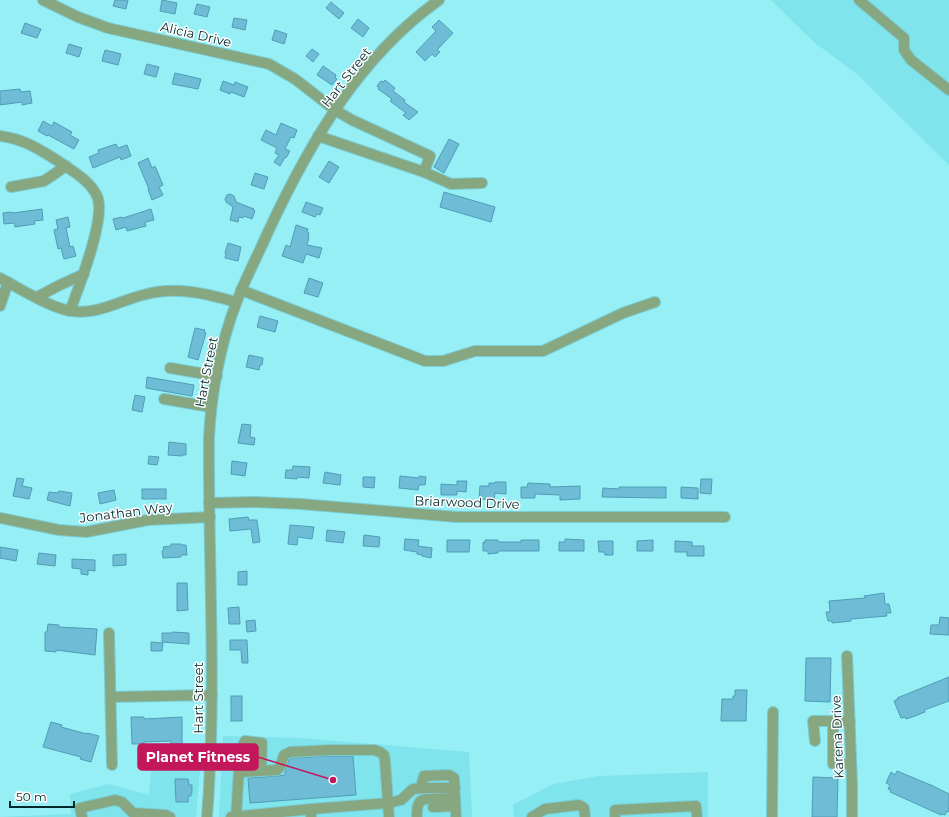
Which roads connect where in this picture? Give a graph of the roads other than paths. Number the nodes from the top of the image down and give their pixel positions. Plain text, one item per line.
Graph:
1 (43, 0) edge
2 (439, 0) edge
3 (859, 0) edge
4 (949, 90) edge
5 (335, 110) junction
6 (0, 136) edge
7 (318, 136) junction
8 (66, 166) junction
9 (424, 172) junction
10 (482, 183) dead end
11 (11, 187) dead end
12 (84, 274) junction
13 (4, 280) edge
14 (241, 290) junction
15 (37, 297) junction
16 (236, 302) junction
17 (655, 302) dead end
18 (0, 306) edge
19 (70, 311) junction
20 (170, 368) dead end
21 (217, 376) junction
22 (164, 399) dead end
23 (211, 407) junction
24 (209, 503) junction
25 (210, 517) junction
26 (725, 517) dead end
27 (0, 518) edge
28 (109, 632) dead end
29 (847, 656) dead end
30 (212, 695) junction
31 (111, 697) junction
32 (774, 712) dead end
33 (833, 721) junction
34 (850, 721) junction
35 (815, 741) dead end
36 (851, 764) junction
37 (112, 765) dead end
38 (262, 771) junction
39 (240, 772) junction
40 (455, 797) junction
41 (389, 803) junction
42 (311, 813) edge
43 (132, 815) edge
44 (534, 816) edge
45 (82, 817) edge
46 (170, 817) edge
47 (207, 817) edge
48 (234, 817) edge
49 (389, 817) edge
50 (417, 817) edge
51 (456, 817) edge
52 (585, 817) edge
53 (615, 817) edge
54 (697, 817) edge
55 (772, 817) edge
56 (852, 817) edge

1 - 5 street, Alicia Drive
2 - 5 street, Hart Street
3 - 4 street
5 - 7 street, Hart Street
5 - 9 street, Alicia Drive
6 - 8 street
7 - 9 street
7 - 14 street, Hart Street
8 - 11 street
8 - 12 street
9 - 10 street
12 - 15 street
12 - 19 street
13 - 15 street
13 - 18 street
14 - 16 street, Hart Street
14 - 17 street
15 - 19 street
16 - 19 street
16 - 21 street, Hart Street
20 - 21 street
21 - 23 street, Hart Street
22 - 23 street
23 - 24 street, Hart Street
24 - 25 street, Hart Street
24 - 26 street, Briarwood Drive
25 - 27 street, Jonathan Way
25 - 30 street, Hart Street
28 - 31 street
29 - 34 street, Karena Drive
30 - 31 street
30 - 47 street, Hart Street
31 - 37 street
32 - 55 street
33 - 34 street
33 - 35 street
33 - 36 street
34 - 36 street, Karena Drive
36 - 56 street, Karena Drive
38 - 39 street
38 - 39 street
38 - 41 street
39 - 48 street
40 - 41 street
40 - 50 street
40 - 51 street
41 - 42 street
41 - 49 street
42 - 48 street
43 - 45 street
43 - 46 street
44 - 52 street
53 - 54 street

